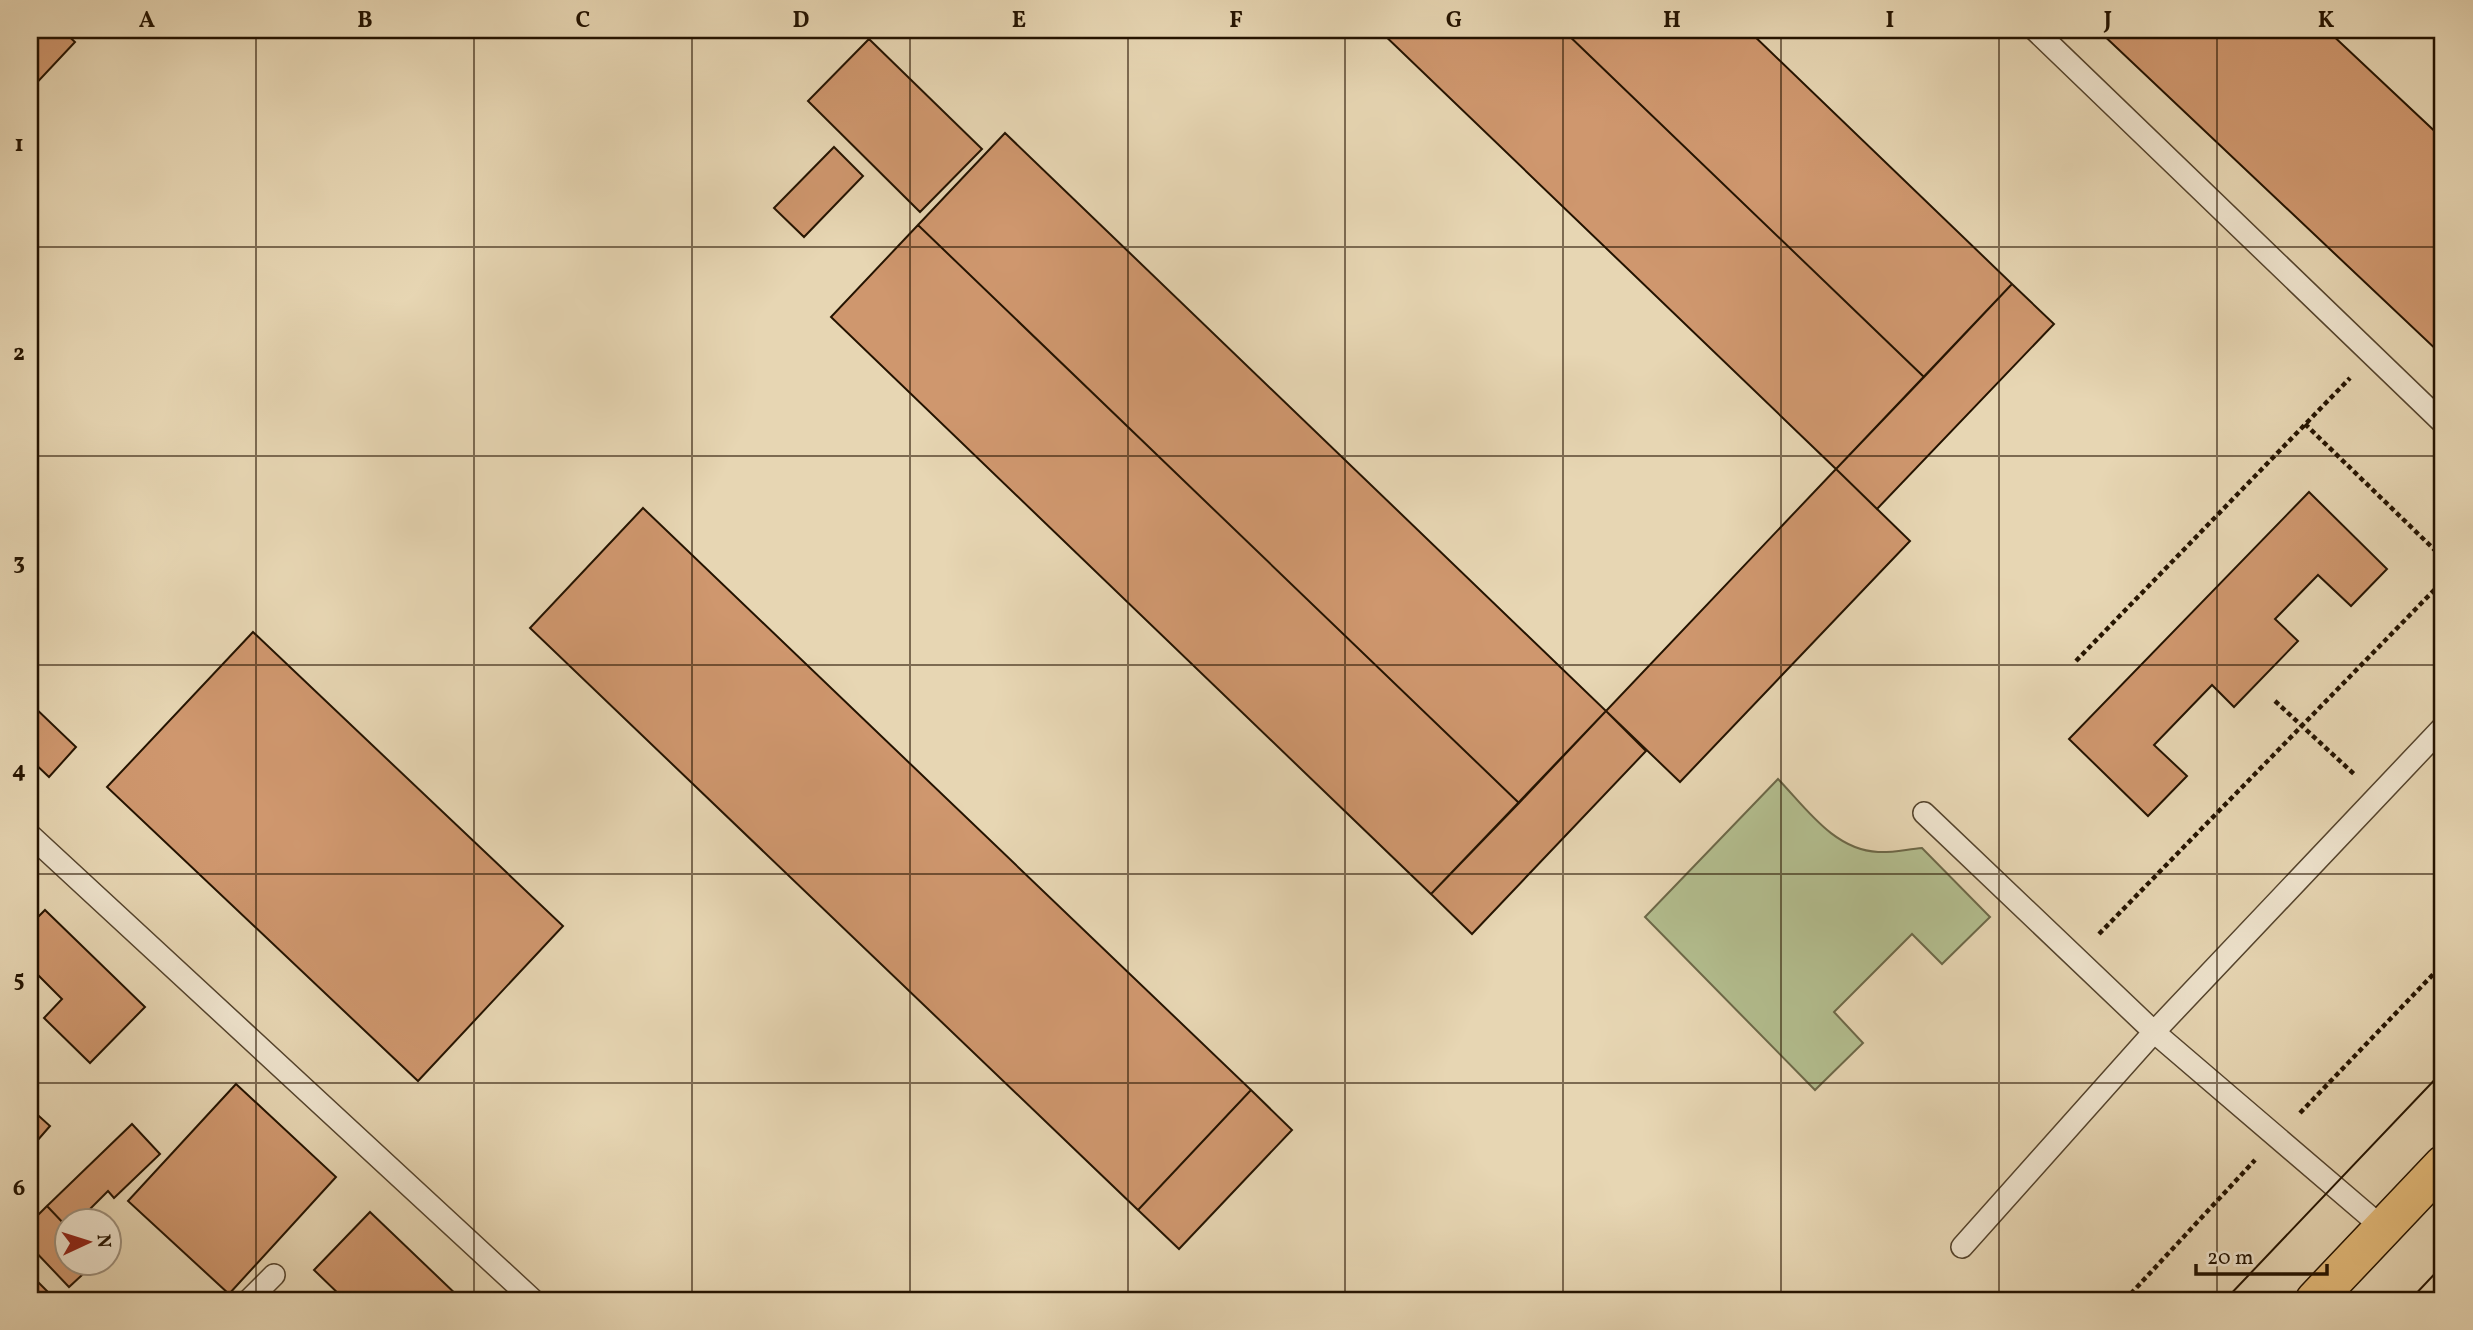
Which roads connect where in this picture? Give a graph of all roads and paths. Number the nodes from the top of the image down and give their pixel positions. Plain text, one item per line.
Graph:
1 (2035, 30) edge
2 (2372, 355) junction
3 (2443, 423) edge
4 (2305, 424) junction
5 (2443, 558) edge
6 (2443, 581) edge
7 (2076, 662) dead end
8 (2275, 701) dead end
9 (2302, 726) junction
10 (2443, 727) edge
11 (2378, 796) junction
12 (1924, 813) dead end
13 (30, 835) edge
14 (2076, 958) junction
15 (2154, 1032) junction
16 (2443, 1165) edge
17 (2383, 1228) junction
18 (1962, 1247) dead end
19 (274, 1275) dead end
20 (249, 1300) edge
21 (533, 1300) edge
22 (2315, 1300) edge

1 - 2 lane
2 - 3 lane
2 - 4 path
4 - 5 path
4 - 7 path
6 - 9 path
8 - 9 path
9 - 11 path
9 - 14 path
10 - 11 lane
11 - 15 lane
12 - 14 lane
13 - 21 lane
14 - 15 lane
15 - 17 lane
15 - 18 lane
16 - 17 main road
17 - 22 main road
19 - 20 lane

